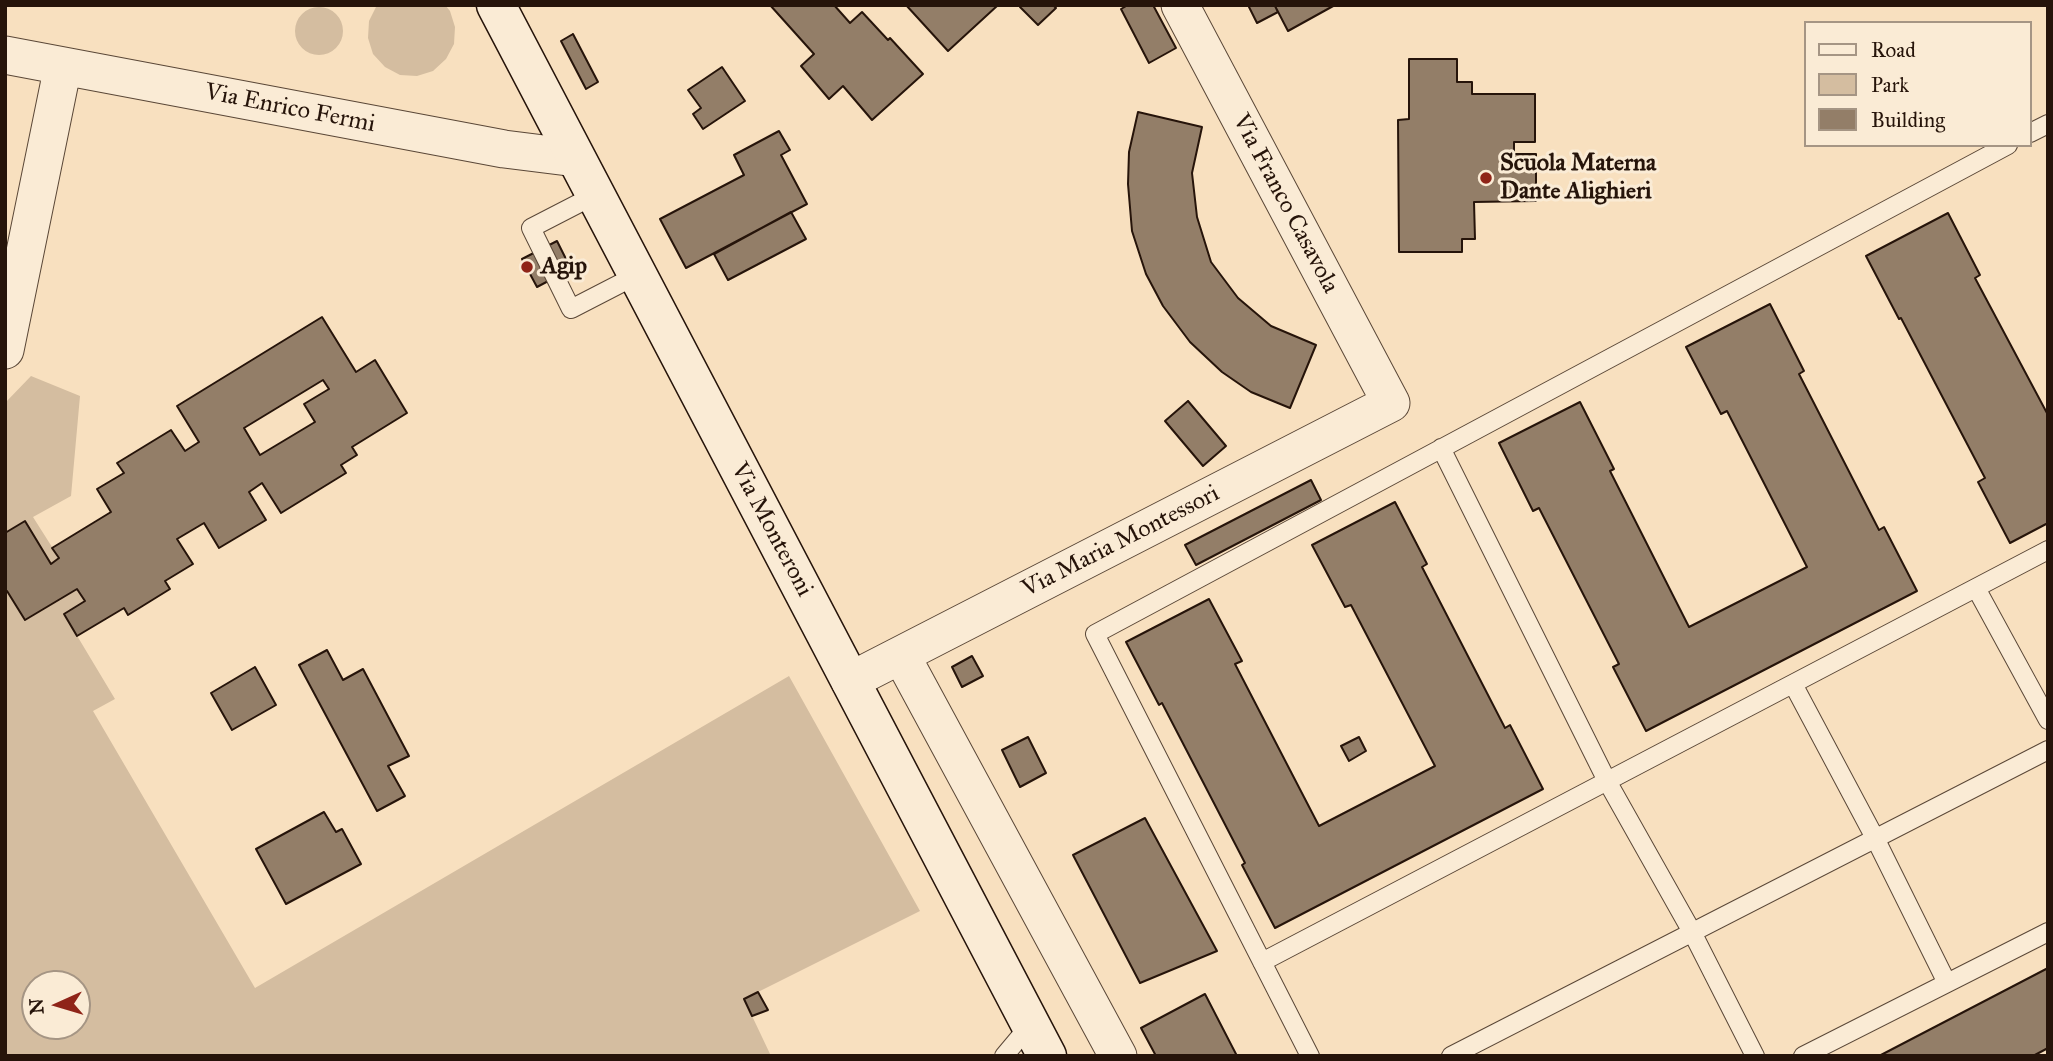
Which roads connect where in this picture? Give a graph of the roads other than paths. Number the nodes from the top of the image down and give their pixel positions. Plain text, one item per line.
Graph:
1 (496, 5) edge
2 (1180, 5) edge
3 (5, 55) edge
4 (63, 66) junction
5 (2048, 124) edge
6 (2032, 132) edge
7 (2004, 147) edge
8 (576, 158) junction
9 (595, 195) junction
10 (637, 275) junction
11 (5, 350) edge
12 (1391, 403) joint
13 (1441, 449) junction
14 (2048, 550) edge
15 (1976, 588) junction
16 (901, 655) junction
17 (850, 681) junction
18 (1793, 684) junction
19 (2048, 720) edge
20 (2048, 750) edge
21 (1607, 781) junction
22 (1875, 838) junction
23 (1692, 932) junction
24 (2048, 932) edge
25 (1262, 962) junction
26 (1947, 983) junction
27 (1039, 1040) edge
28 (1004, 1056) edge
29 (1118, 1056) edge
30 (1310, 1056) edge
31 (1451, 1056) edge
32 (1755, 1056) edge
33 (1803, 1056) edge

1 - 8 main road, Via Monteroni
2 - 12 street, Via Franco Casavola
3 - 4 street, Via Enrico Fermi
4 - 8 street, Via Enrico Fermi
4 - 11 street
5 - 6 lane
7 - 13 lane
8 - 9 main road, Via Monteroni
9 - 10 main road, Via Monteroni
9 - 10 lane
10 - 17 main road, Via Monteroni
12 - 16 street, Via Maria Montessori
13 - 21 lane
13 - 25 lane
14 - 15 lane
15 - 18 lane
15 - 19 lane
16 - 17 street, Via Maria Montessori
16 - 29 street
17 - 27 main road, Via Monteroni
18 - 21 lane
18 - 22 lane
20 - 22 lane
21 - 23 lane
21 - 25 lane
22 - 23 lane
22 - 26 lane
23 - 31 lane
23 - 32 lane
24 - 26 lane
25 - 30 lane
26 - 33 lane
27 - 28 lane

